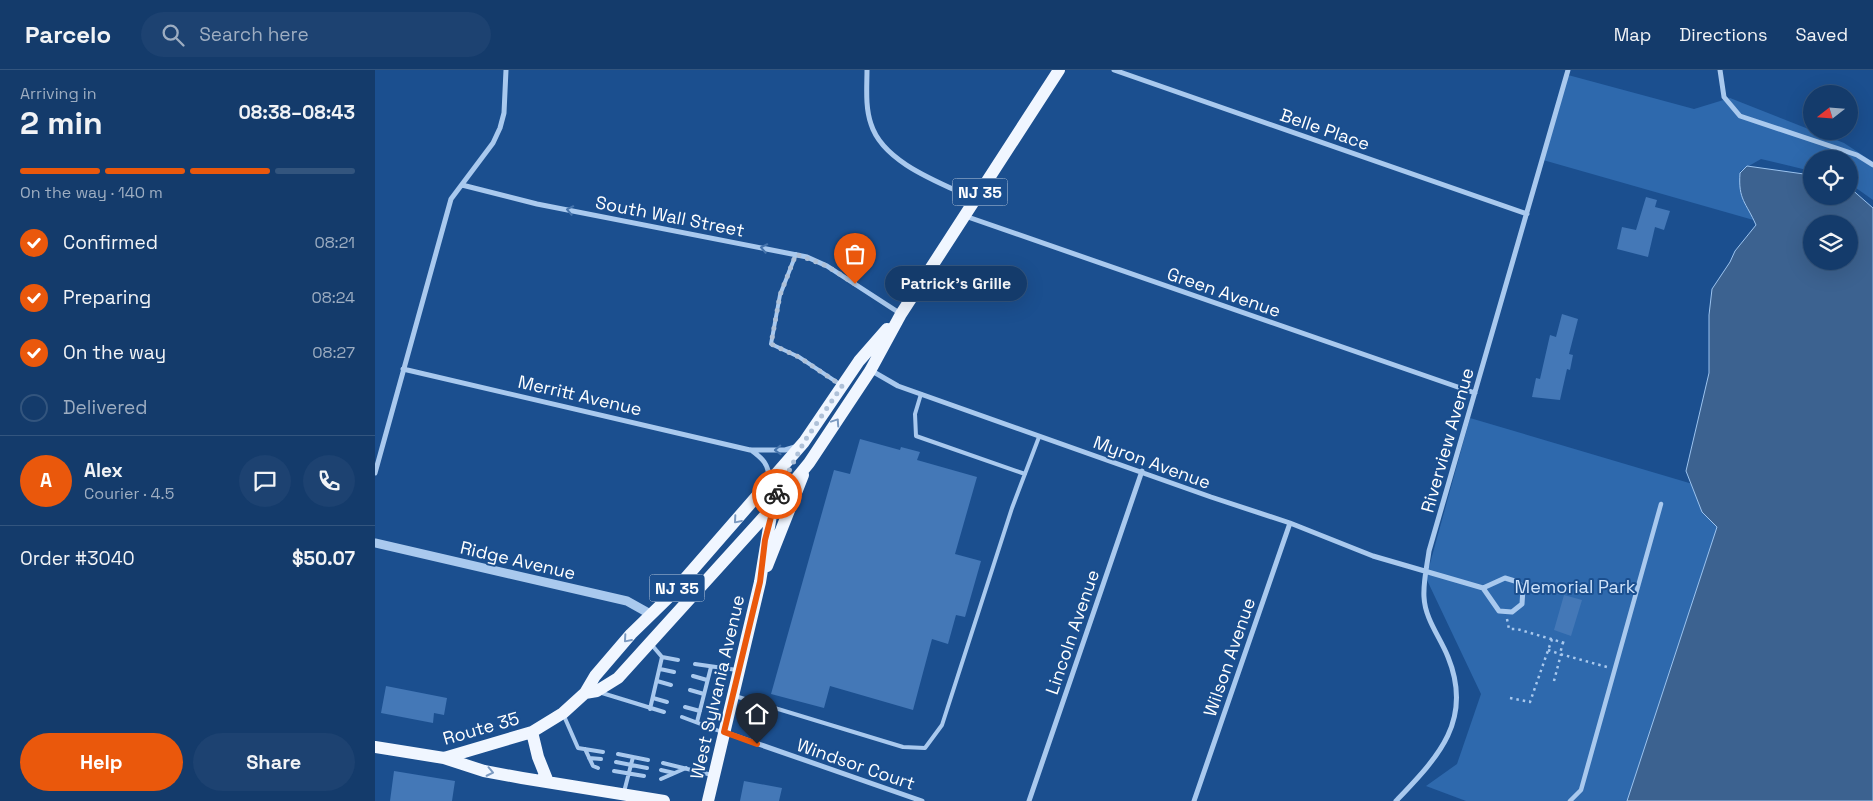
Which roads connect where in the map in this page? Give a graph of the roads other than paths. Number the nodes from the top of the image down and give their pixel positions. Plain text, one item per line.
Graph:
1 (506, 70) edge
2 (867, 70) edge
3 (1059, 70) edge
4 (1114, 70) edge
5 (1568, 70) edge
6 (1721, 70) edge
7 (1873, 165) edge
8 (463, 185) junction
9 (975, 199) junction
10 (1527, 214) junction
11 (964, 216) junction
12 (796, 254) junction
13 (901, 314) junction
14 (403, 369) junction
15 (870, 371) junction
16 (842, 386) junction
17 (1475, 393) junction
18 (921, 394) junction
19 (1039, 436) junction
20 (804, 442) junction
21 (750, 450) junction
22 (809, 463) junction
23 (1142, 471) junction
24 (375, 473) edge
25 (1025, 474) junction
26 (769, 484) junction
27 (1661, 504) dead end
28 (772, 508) junction
29 (1290, 523) junction
30 (375, 544) edge
31 (1427, 572) junction
32 (760, 582) junction
33 (1483, 588) junction
34 (652, 615) junction
35 (651, 644) junction
36 (662, 657) junction
37 (678, 660) dead end
38 (695, 664) dead end
39 (711, 667) junction
40 (660, 668) junction
41 (739, 670) junction
42 (674, 672) dead end
43 (693, 676) dead end
44 (707, 680) junction
45 (657, 681) junction
46 (671, 685) dead end
47 (690, 690) dead end
48 (591, 692) junction
49 (704, 694) junction
50 (733, 695) junction
51 (653, 698) junction
52 (667, 702) dead end
53 (685, 707) dead end
54 (650, 708) junction
55 (700, 711) junction
56 (664, 712) dead end
57 (563, 713) junction
58 (682, 717) dead end
59 (697, 722) junction
60 (532, 732) junction
61 (724, 732) junction
62 (375, 747) edge
63 (585, 749) junction
64 (603, 752) dead end
65 (618, 754) dead end
66 (633, 757) junction
67 (444, 758) junction
68 (589, 758) junction
69 (601, 759) dead end
70 (648, 760) dead end
71 (616, 762) dead end
72 (663, 762) dead end
73 (631, 765) junction
74 (599, 768) dead end
75 (647, 768) dead end
76 (686, 768) junction
77 (661, 770) dead end
78 (614, 771) dead end
79 (629, 773) junction
80 (675, 773) junction
81 (644, 776) dead end
82 (714, 776) junction
83 (661, 780) dead end
84 (548, 782) junction
85 (624, 794) junction
86 (664, 801) edge
87 (708, 801) edge
88 (922, 801) edge
89 (1029, 801) edge
90 (1194, 801) edge
91 (1396, 801) edge
92 (1570, 801) edge

1 - 8 street
2 - 9 street
3 - 9 main road, NJ 35
4 - 10 street, Belle Place
5 - 10 street, Riverview Avenue
6 - 7 street
12 -> 8 street, South Wall Street
8 - 14 street
9 - 11 main road, NJ 35
10 - 17 street, Riverview Avenue
11 - 13 main road, NJ 35
11 - 17 street, Green Avenue
12 - 13 street, South Wall Street
12 - 16 lane
13 - 15 main road, NJ 35
13 - 16 main road, NJ 35
14 - 21 street, Merritt Avenue
14 - 24 street
15 - 18 street, Myron Avenue
22 -> 15 main road, NJ 35
16 - 20 main road, NJ 35
17 - 31 street, Riverview Avenue
18 - 19 street, Myron Avenue
18 - 25 lane
19 - 23 street, Myron Avenue
19 - 25 lane
20 -> 21 street, Merritt Avenue
20 - 26 main road, NJ 35
20 - 28 main road, West Sylvania Avenue
21 - 26 street
22 - 28 main road, NJ 35
22 - 32 main road, West Sylvania Avenue
23 - 29 street, Myron Avenue
23 - 89 street, Lincoln Avenue
25 - 50 lane
26 -> 34 main road, NJ 35
27 - 92 street
28 - 32 main road, West Sylvania Avenue
28 - 35 main road, NJ 35
29 - 31 street, Myron Avenue
29 - 90 street, Wilson Avenue
30 - 34 street, Ridge Avenue
31 - 33 street, Myron Avenue
31 - 91 street, Riverview Avenue
32 - 41 main road, West Sylvania Avenue
33 - 33 street
34 -> 48 main road, NJ 35
35 - 36 lane
35 - 48 main road, NJ 35
36 - 37 lane
36 - 40 lane
38 - 39 lane
39 - 41 lane
39 - 44 lane
40 - 42 lane
40 - 45 lane
41 - 50 main road, West Sylvania Avenue
43 - 44 lane
44 - 49 lane
45 - 46 lane
45 - 51 lane
47 - 49 lane
48 - 54 lane
48 - 57 main road, Route 35 / NJ 35
49 - 55 lane
50 - 61 main road, West Sylvania Avenue
51 - 52 lane
51 - 54 lane
53 - 55 lane
54 - 56 lane
55 - 59 lane
57 - 60 main road, Route 35 / NJ 35
57 - 63 lane
58 - 59 lane
59 - 61 lane
60 - 67 main road, Route 35 / NJ 35
60 - 84 main road
61 - 82 main road, West Sylvania Avenue
61 - 88 street, Windsor Court
62 - 67 main road, Route 35 / NJ 35
63 - 64 lane
63 - 68 lane
65 - 66 lane
66 - 70 lane
66 - 73 lane
67 -> 84 main road
68 - 69 lane
68 - 74 lane
71 - 73 lane
72 - 76 lane
73 - 75 lane
73 - 79 lane
76 - 80 lane
76 - 82 lane
77 - 80 lane
78 - 79 lane
79 - 81 lane
79 - 85 lane
80 - 83 lane
82 - 87 main road, West Sylvania Avenue
84 - 85 main road
85 - 86 main road

